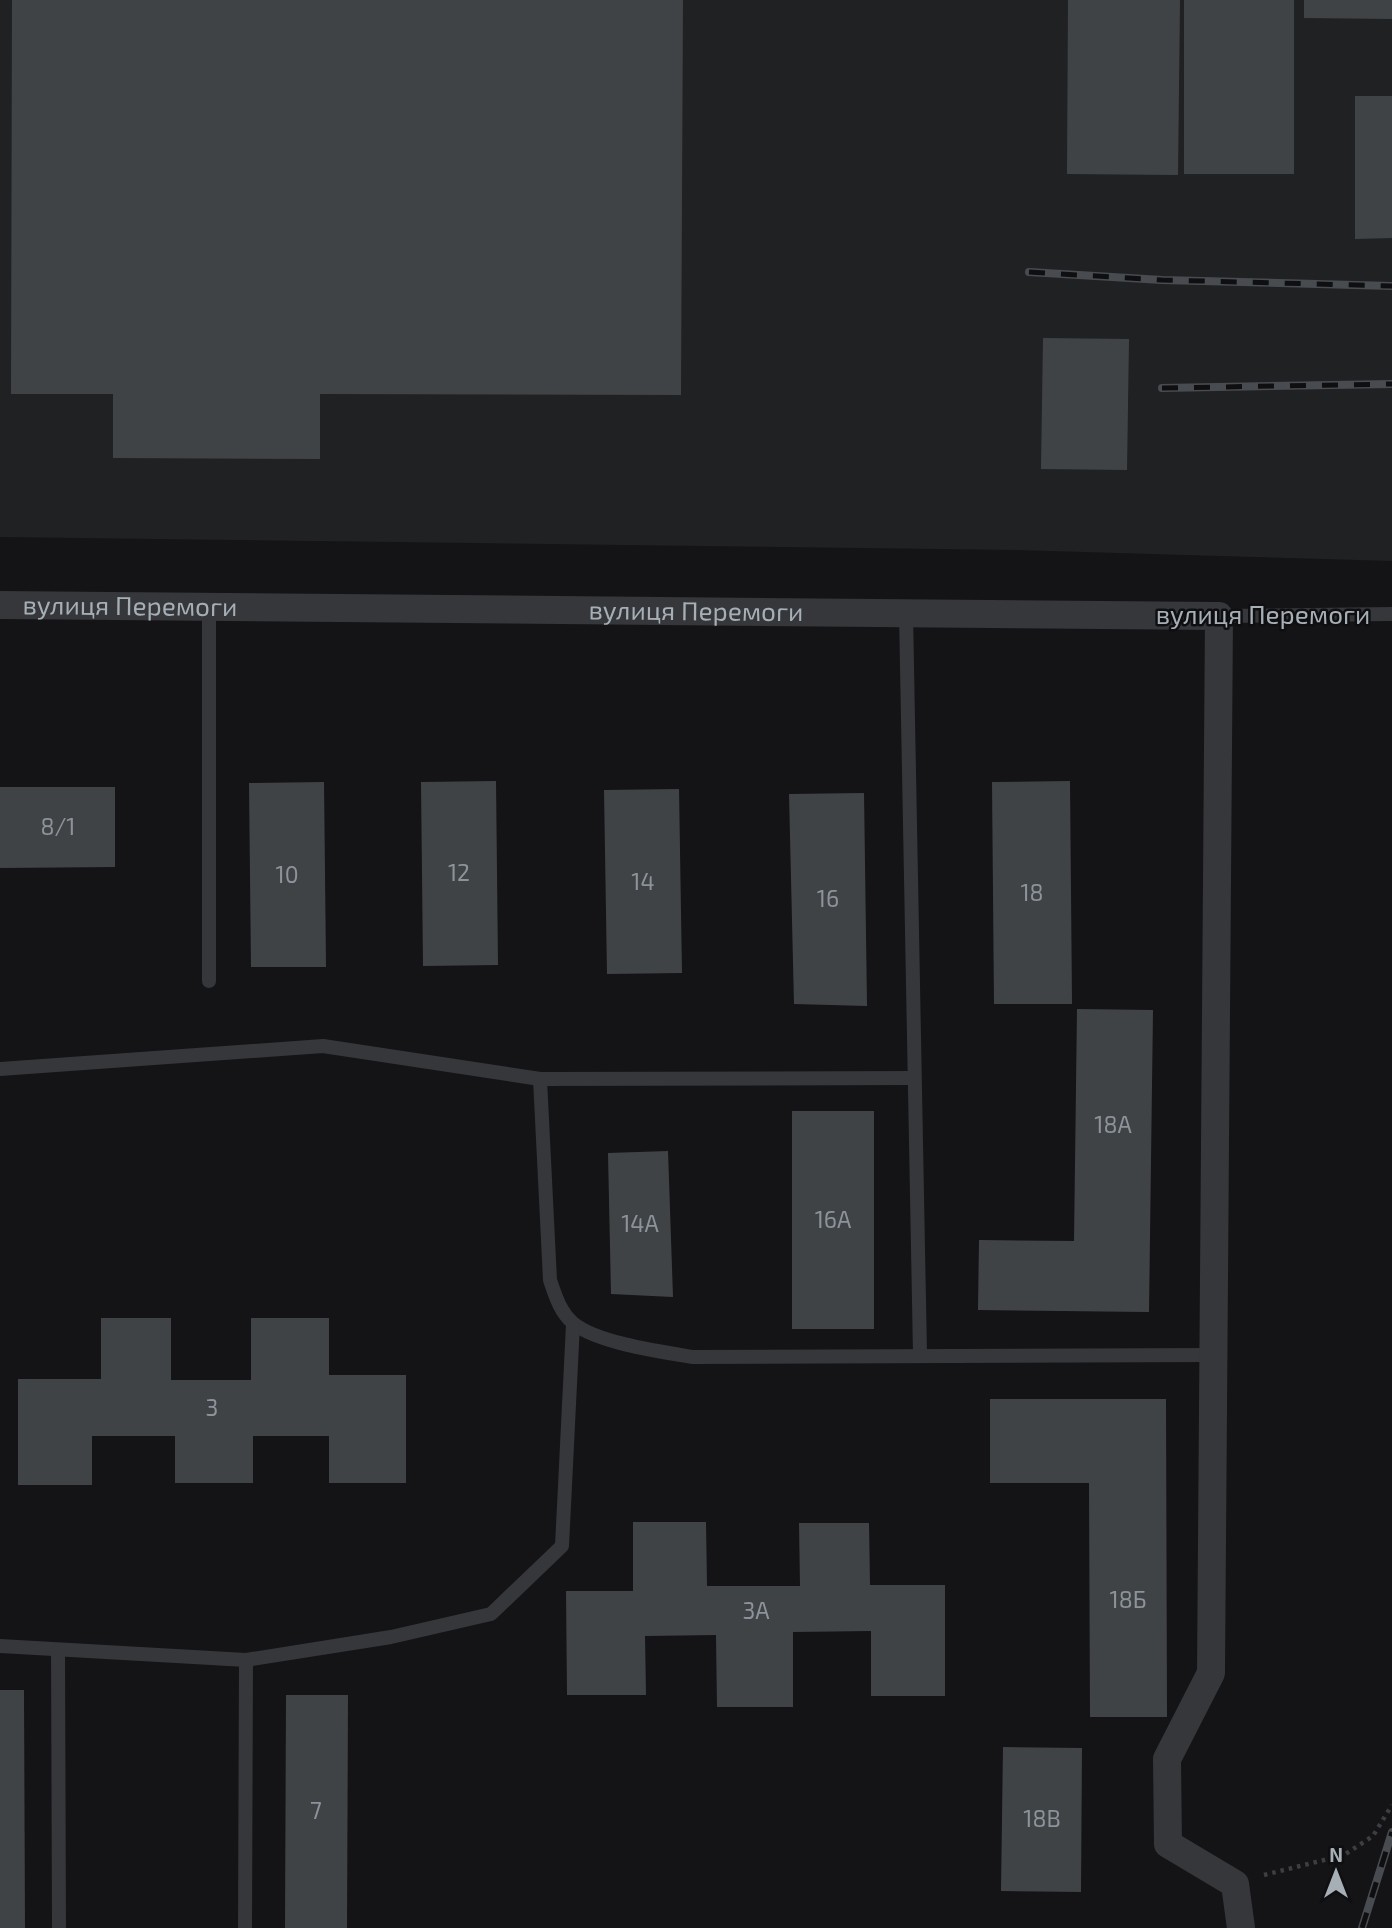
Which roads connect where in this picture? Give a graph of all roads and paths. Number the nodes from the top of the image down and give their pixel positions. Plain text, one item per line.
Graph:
1 (0, 605) edge
2 (209, 607) junction
3 (906, 613) junction
4 (1392, 614) edge
5 (1219, 616) junction
6 (209, 981) dead end
7 (0, 1069) edge
8 (914, 1078) junction
9 (540, 1079) junction
10 (573, 1324) junction
11 (920, 1354) junction
12 (1212, 1355) junction
13 (0, 1646) edge
14 (58, 1650) junction
15 (246, 1660) junction
16 (1392, 1805) edge
17 (1235, 1884) junction
18 (59, 1928) edge
19 (245, 1928) edge
20 (1241, 1928) edge

1 - 2 street, вулиця Перемоги
2 - 3 street, вулиця Перемоги
2 - 6 lane
3 - 5 street, вулиця Перемоги
3 - 8 lane
4 - 5 lane, вулиця Перемоги
5 - 12 street
7 - 9 lane
8 - 9 lane
8 - 11 lane
9 - 10 lane
10 - 11 lane
10 - 15 lane
11 - 12 lane
12 - 17 street
13 - 14 lane
14 - 15 lane
14 - 18 lane
15 - 19 lane
16 - 17 path
17 - 20 street

